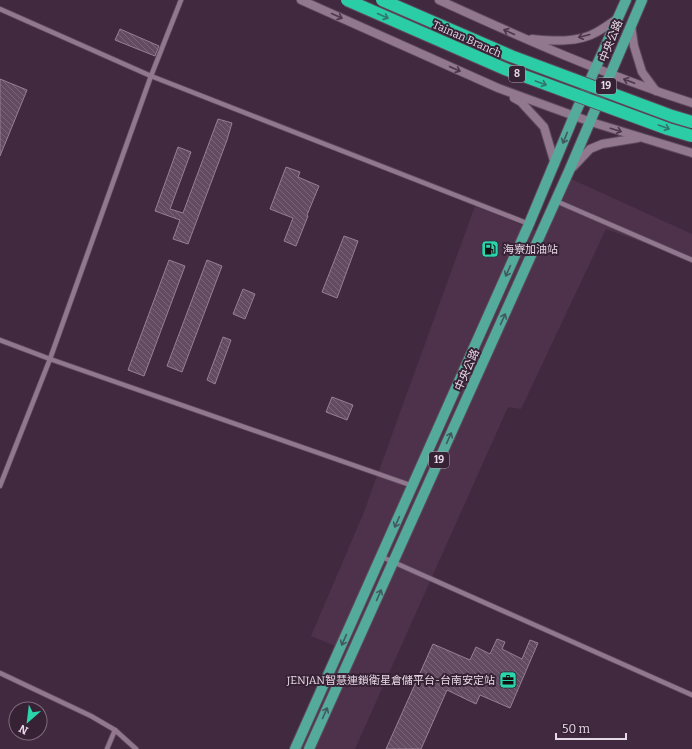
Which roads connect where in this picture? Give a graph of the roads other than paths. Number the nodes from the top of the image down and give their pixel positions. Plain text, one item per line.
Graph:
1 (181, 0) edge
2 (301, 0) edge
3 (348, 0) edge
4 (382, 0) edge
5 (439, 0) edge
6 (626, 0) edge
7 (642, 0) edge
8 (0, 9) edge
9 (618, 18) junction
10 (631, 24) junction
11 (524, 38) junction
12 (595, 68) junction
13 (611, 74) junction
14 (151, 76) junction
15 (498, 88) junction
16 (657, 92) junction
17 (692, 103) edge
18 (574, 116) junction
19 (591, 122) junction
20 (692, 122) edge
21 (692, 136) edge
22 (643, 138) junction
23 (692, 154) edge
24 (555, 164) junction
25 (570, 171) junction
26 (556, 201) junction
27 (529, 224) junction
28 (692, 260) edge
29 (0, 340) edge
30 (50, 359) junction
31 (0, 486) edge
32 (413, 486) junction
33 (382, 557) junction
34 (393, 563) junction
35 (0, 673) edge
36 (692, 695) edge
37 (115, 730) junction
38 (107, 749) edge
39 (136, 749) edge
40 (295, 749) edge
41 (310, 749) edge

1 - 14 lane
2 -> 15 street
3 -> 21 highway, Tainan Branch / 8, bridge
4 - 20 highway, Tainan Branch / 8, bridge
11 -> 5 street
6 - 9 main road, 中央公路 / 19
7 - 10 main road, 中央公路 / 19
8 - 14 lane
9 -> 11 street
9 - 12 main road, 中央公路 / 19
10 - 13 main road, 中央公路 / 19
10 - 16 street
11 - 12 street
12 - 13 street
12 - 18 main road, 中央公路 / 19
16 -> 13 street
13 - 19 main road, 中央公路 / 19
14 - 27 lane
14 - 30 lane
15 - 18 street
15 - 24 street
16 - 17 street
18 - 19 street
18 -> 24 main road, 中央公路 / 19
19 -> 22 street
19 - 25 main road, 中央公路 / 19
22 - 23 street
22 - 25 street
24 - 27 main road, 中央公路 / 19
25 - 26 main road, 中央公路 / 19
26 - 28 lane
34 -> 26 main road, 中央公路 / 19
27 -> 32 main road, 中央公路 / 19
29 - 30 lane
30 - 31 lane
30 - 32 lane
32 -> 33 main road, 中央公路 / 19
33 - 34 lane
33 -> 40 main road, 中央公路 / 19
34 - 36 lane
41 -> 34 main road, 中央公路 / 19
35 - 37 lane
37 - 38 lane
37 - 39 lane

